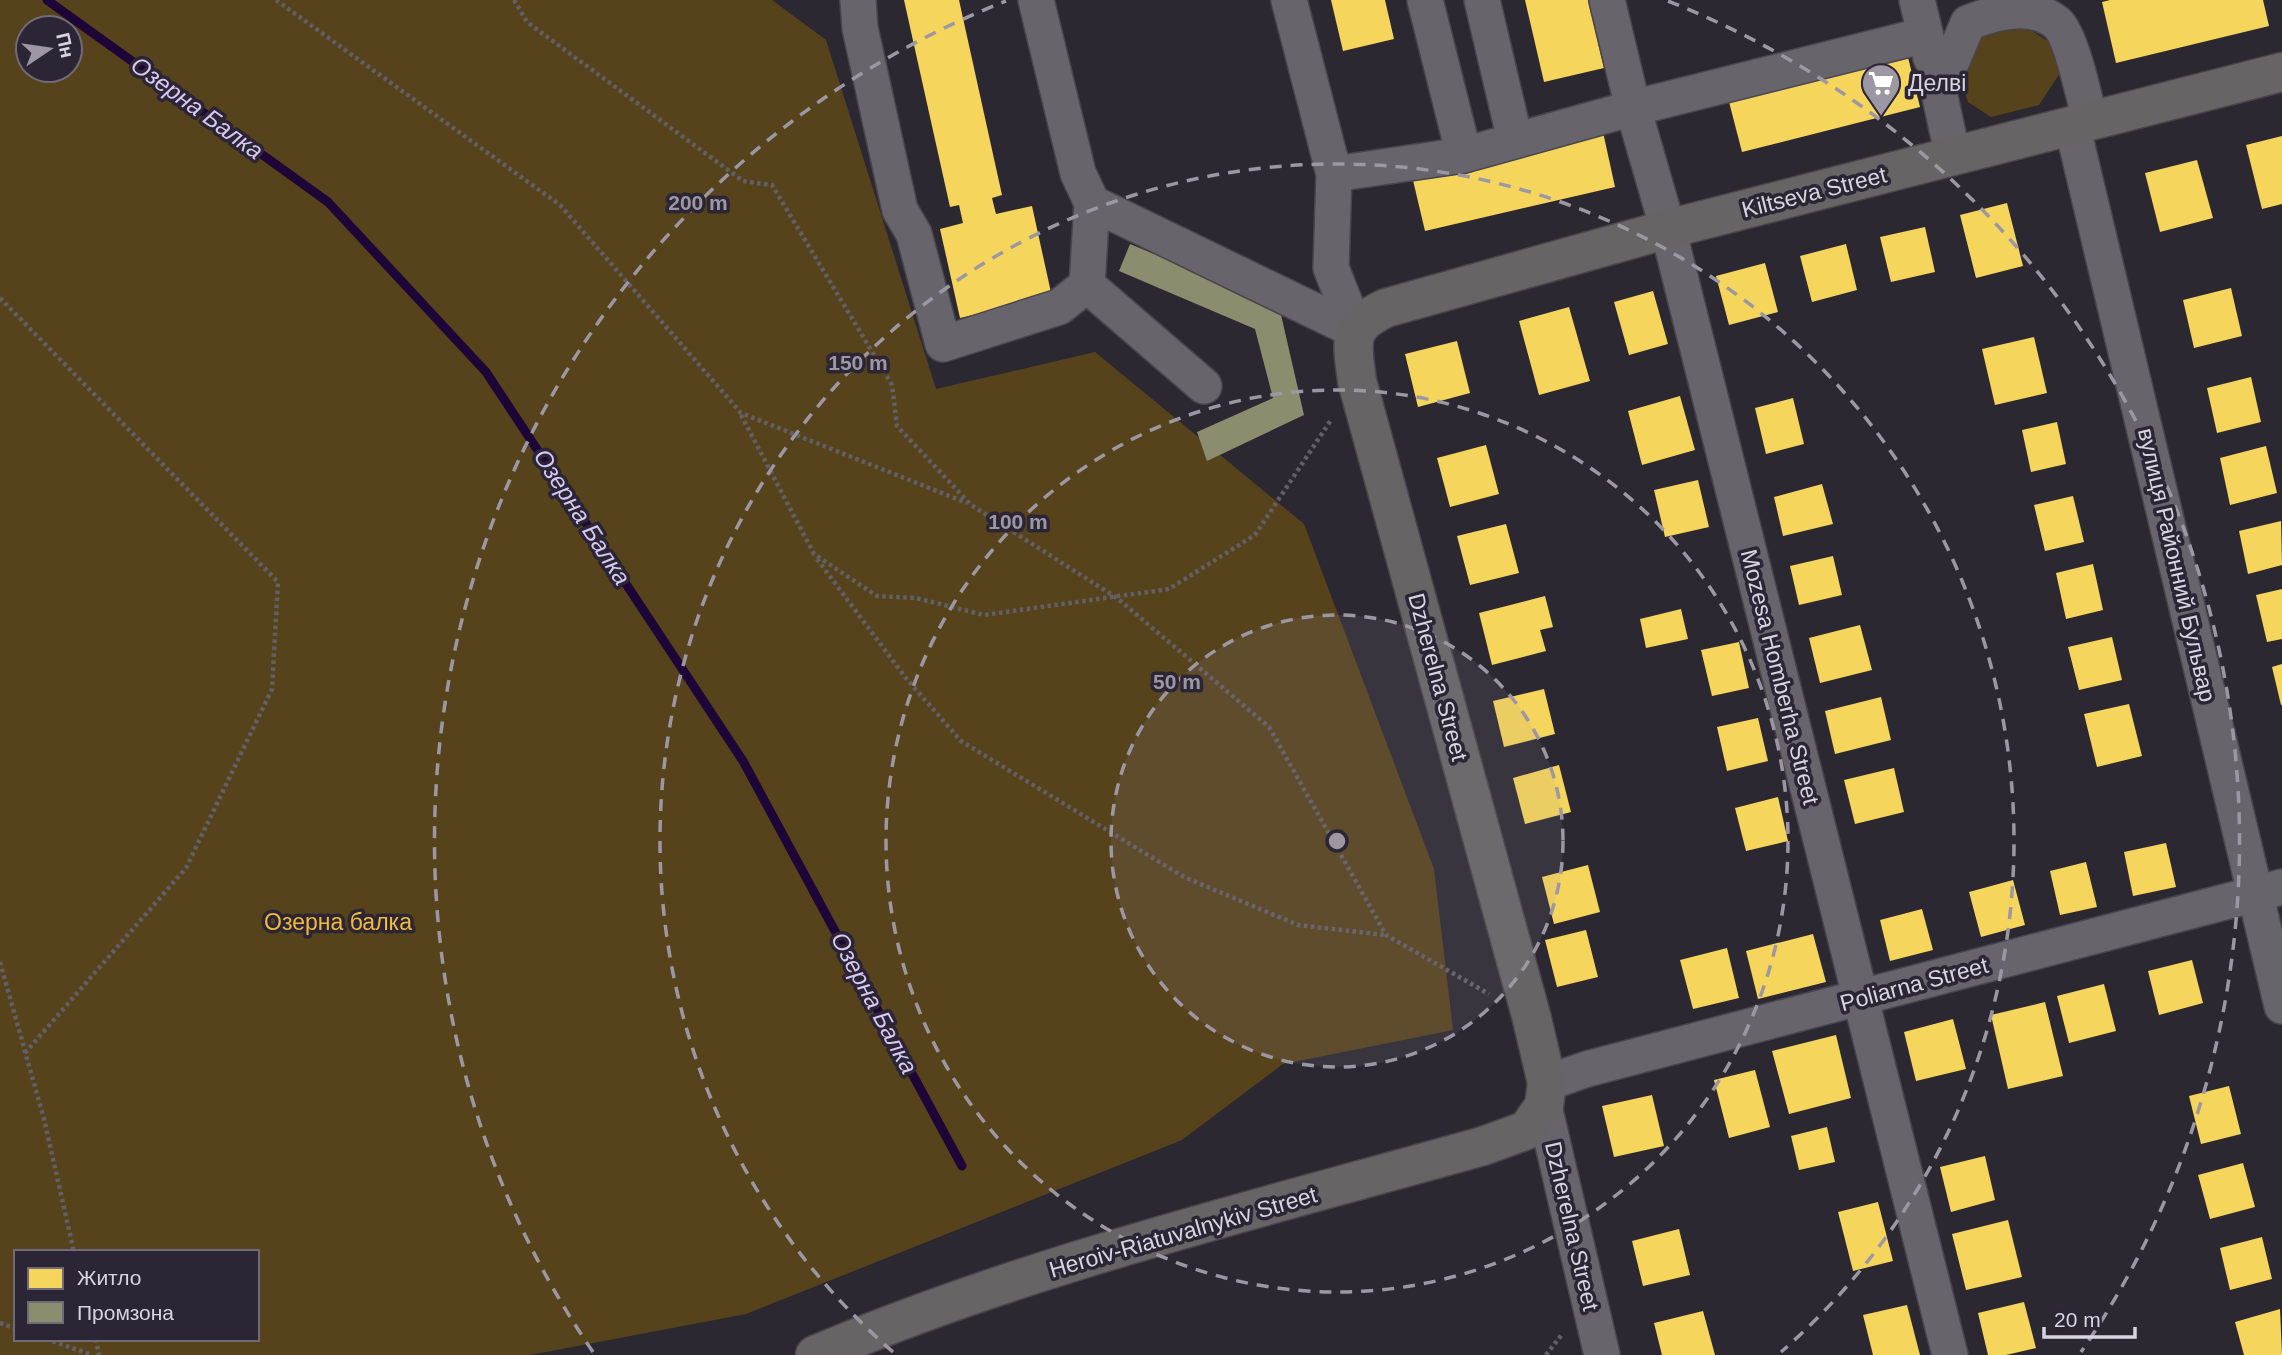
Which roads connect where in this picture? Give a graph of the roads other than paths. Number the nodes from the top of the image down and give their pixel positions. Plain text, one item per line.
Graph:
1 (858, 0) edge
2 (1036, 0) edge
3 (1289, 0) edge
4 (1425, 0) edge
5 (1482, 0) edge
6 (1607, 0) edge
7 (1917, 0) edge
8 (1925, 34) junction
9 (2282, 72) edge
10 (1939, 92) junction
11 (1633, 108) junction
12 (2081, 123) junction
13 (1515, 140) junction
14 (1464, 155) junction
15 (1953, 157) junction
16 (1335, 174) junction
17 (1092, 203) junction
18 (1668, 229) junction
19 (1087, 285) junction
20 (1356, 331) junction
21 (1204, 386) dead end
22 (2269, 890) edge
23 (1860, 998) junction
24 (2282, 1006) edge
25 (1546, 1095) junction
26 (815, 1355) edge
27 (1602, 1355) edge
28 (1951, 1355) edge

1 - 19 street
2 - 17 street
3 - 16 street, Dzherelna Street
4 - 14 street
5 - 13 street
6 - 11 street, Mozesa Homberha Street
7 - 8 street
8 - 10 street
8 - 11 street
9 - 12 main road, Kiltseva Street
10 - 12 street
10 - 15 street
11 - 13 street
11 - 18 street, Mozesa Homberha Street
12 - 15 main road, Kiltseva Street
12 - 22 street, вулиця Районний Бульвар
13 - 14 street
14 - 16 street
15 - 18 main road, Kiltseva Street
16 - 20 street, Dzherelna Street
17 - 19 street
17 - 20 street
18 - 20 main road, Kiltseva Street
18 - 23 street, Mozesa Homberha Street
19 - 21 street
20 - 25 main road, Dzherelna Street
22 - 23 street, Poliarna Street
22 - 24 street, вулиця Районний Бульвар
23 - 25 street, Poliarna Street
23 - 28 street, Mozesa Homberha Street
25 - 26 main road, Heroiv-Riatuvalnykiv Street
25 - 27 street, Dzherelna Street

